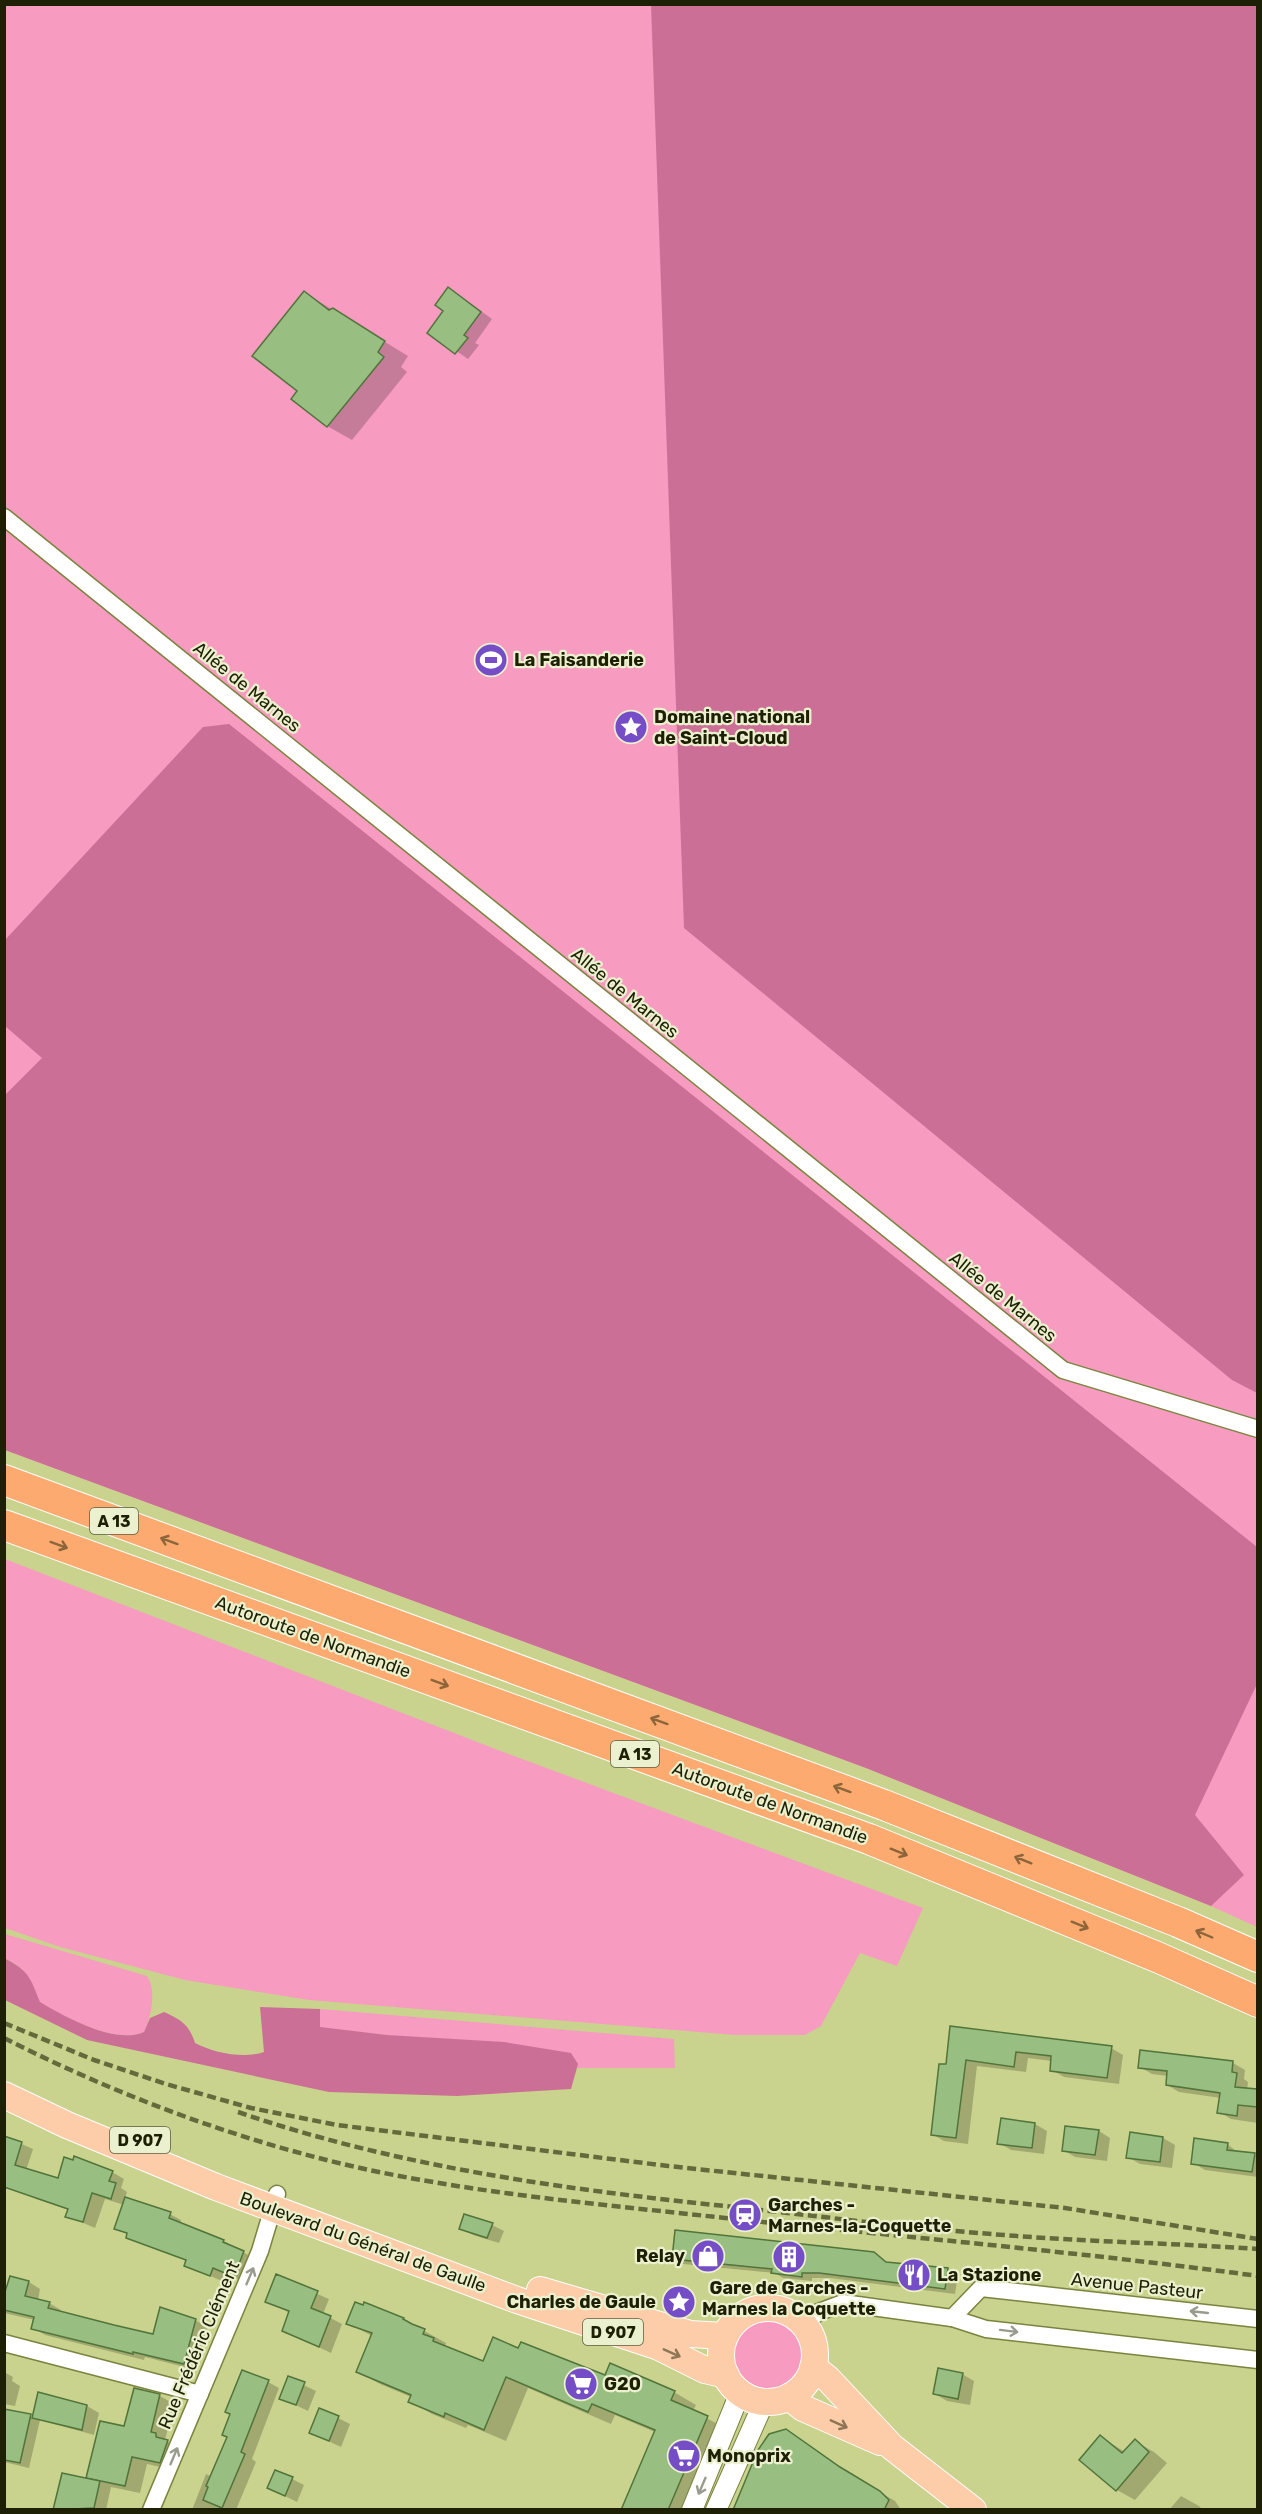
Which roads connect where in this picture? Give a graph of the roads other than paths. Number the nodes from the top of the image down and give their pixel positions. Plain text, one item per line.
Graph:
1 (4, 517) edge
2 (1257, 1429) edge
3 (4, 1480) edge
4 (4, 1525) edge
5 (1257, 1957) edge
6 (1257, 2002) edge
7 (4, 2079) edge
8 (4, 2095) edge
9 (275, 2201) junction
10 (952, 2318) junction
11 (1257, 2319) edge
12 (803, 2324) junction
13 (725, 2336) junction
14 (4, 2343) edge
15 (1257, 2360) edge
16 (813, 2367) junction
17 (733, 2384) junction
18 (201, 2394) junction
19 (789, 2397) junction
20 (764, 2402) junction
21 (892, 2447) junction
22 (151, 2510) edge
23 (692, 2510) edge
24 (716, 2510) edge
25 (973, 2510) edge

1 - 2 street, Allée de Marnes
5 -> 3 highway, Autoroute de Normandie / A 13
4 -> 6 highway, Autoroute de Normandie / A 13
7 - 9 main road, Boulevard du Général de Gaulle / D 907
8 - 9 main road, Boulevard du Général de Gaulle / D 907
9 - 13 main road, Boulevard du Général de Gaulle / D 907
9 -> 17 main road, Boulevard du Général de Gaulle / D 907
18 -> 9 street, Rue Frédéric Clément
11 -> 10 street, Avenue Pasteur
10 - 12 street
10 -> 15 street
12 - 13 main road
12 - 16 main road
13 - 17 main road
14 - 18 street
16 - 19 main road
16 - 21 main road
17 - 20 main road
17 -> 23 street
22 -> 18 street, Rue Frédéric Clément
19 - 20 main road
19 -> 21 main road
20 - 24 street
21 - 25 main road

